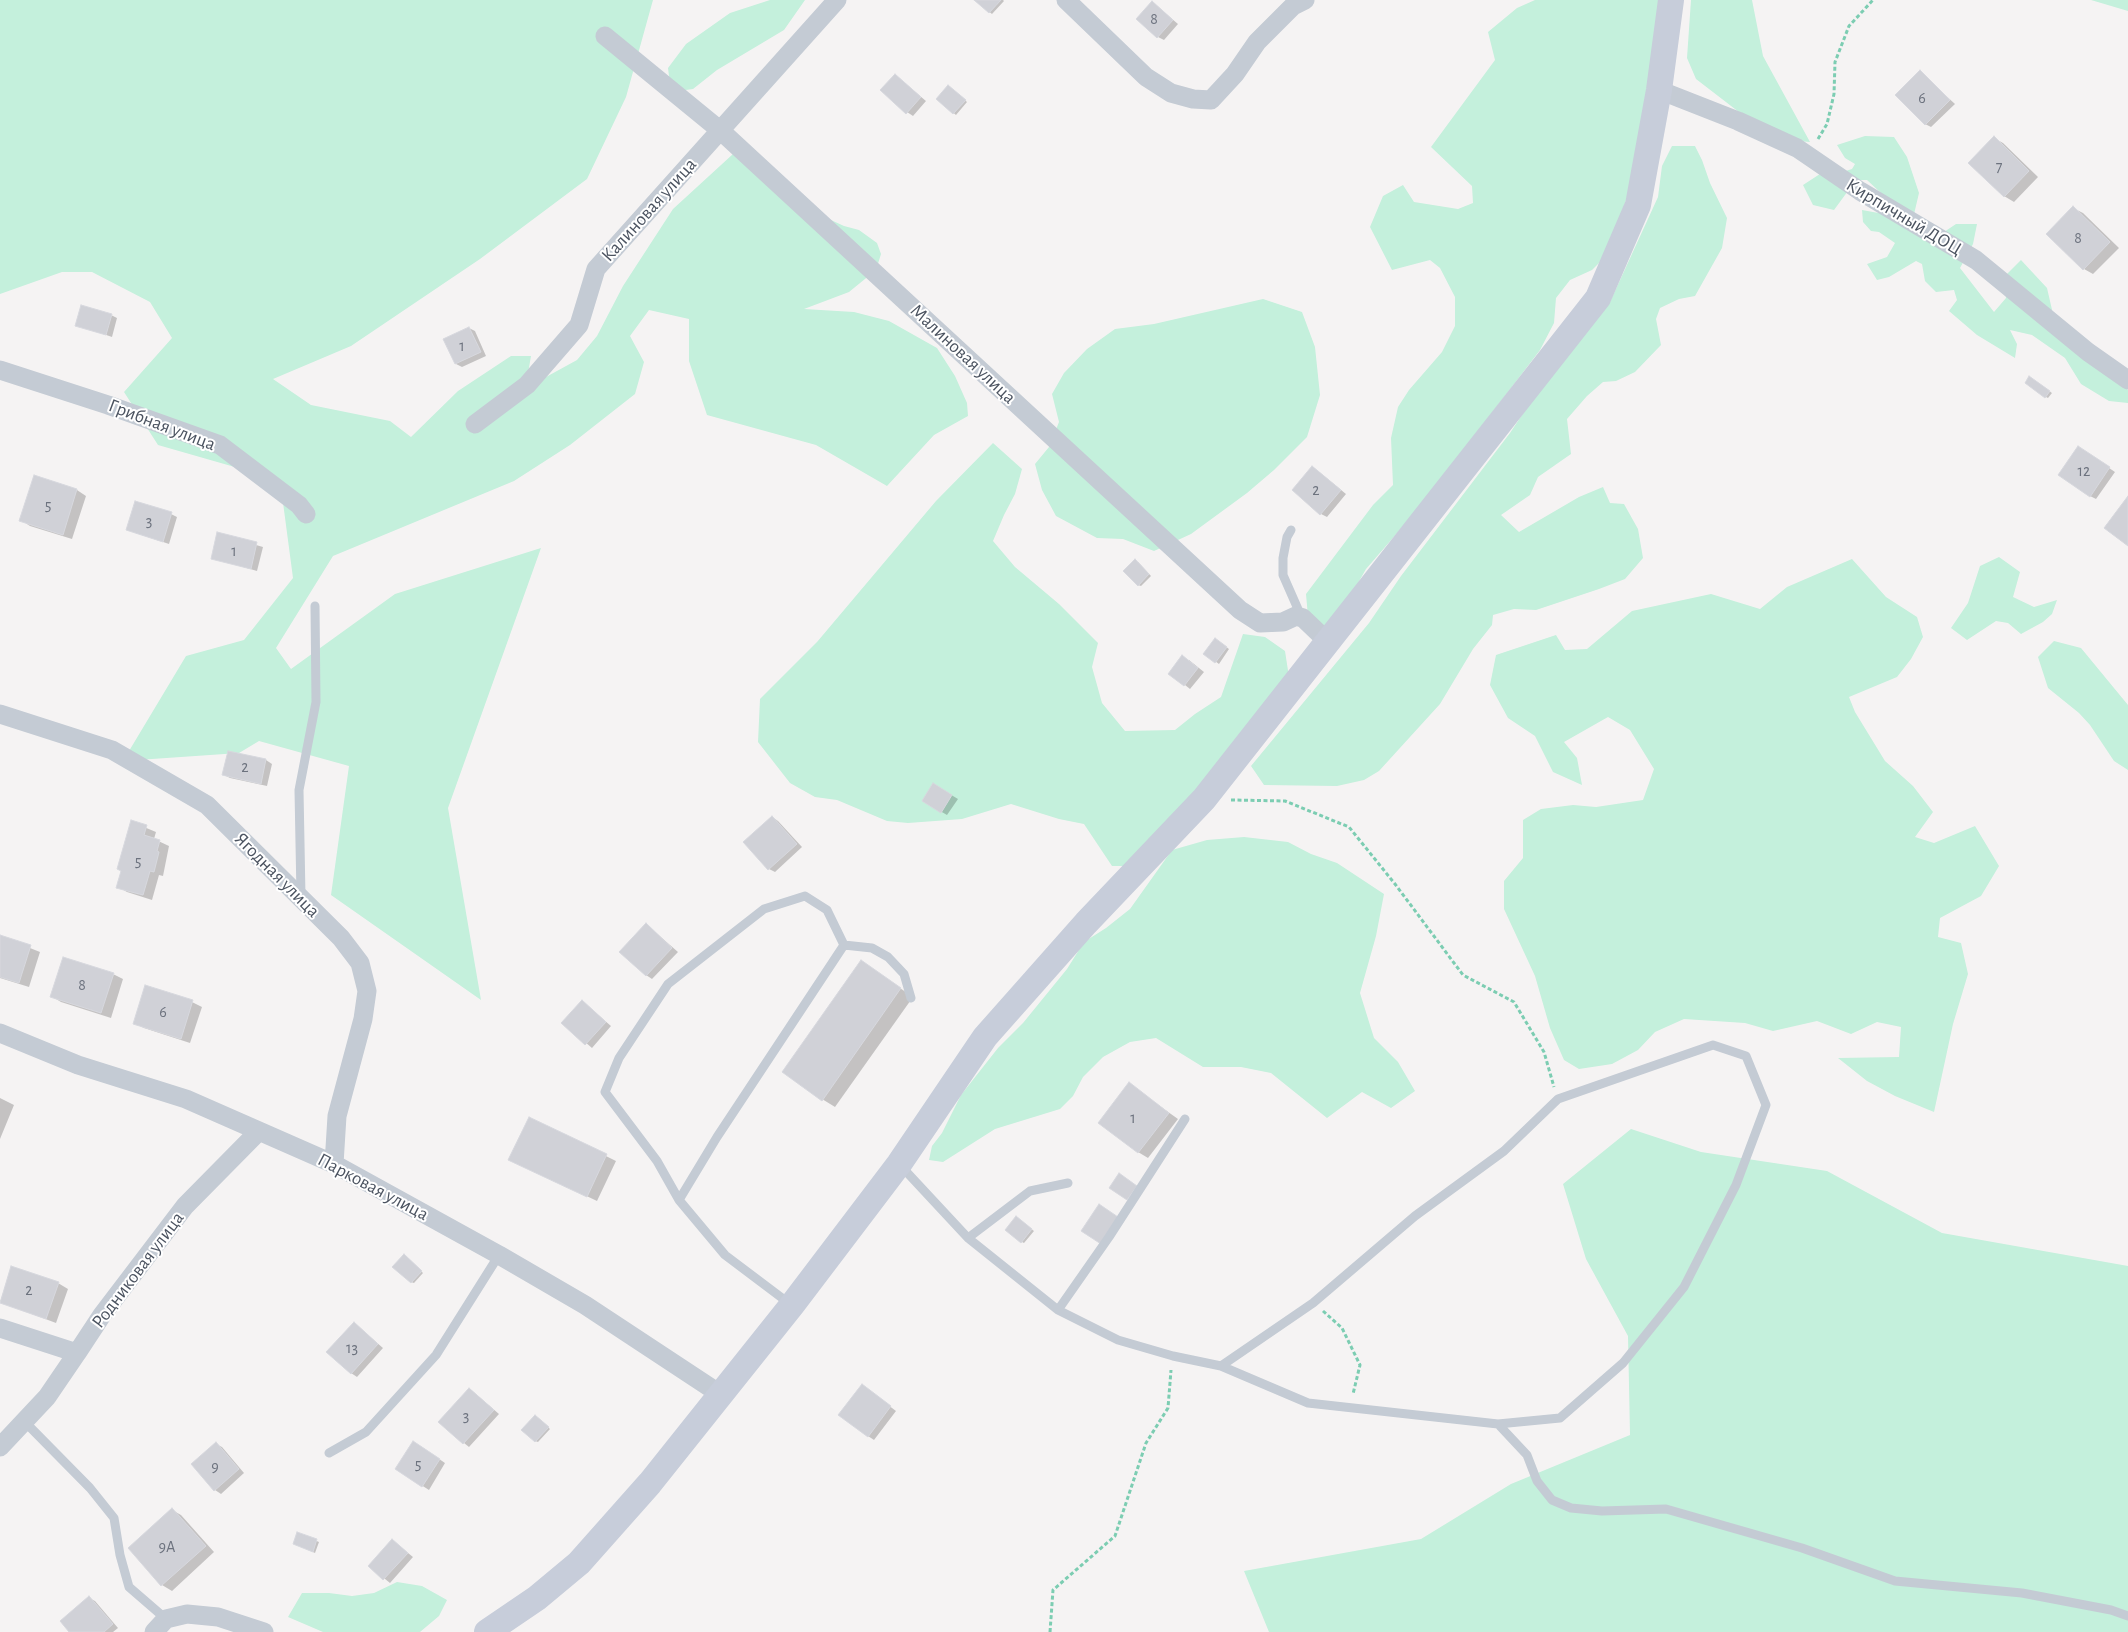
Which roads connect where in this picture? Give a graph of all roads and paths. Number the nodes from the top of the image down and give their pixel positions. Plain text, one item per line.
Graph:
1 (837, 0) edge
2 (1066, 0) edge
3 (1305, 0) edge
4 (1671, 0) edge
5 (1873, 0) edge
6 (605, 36) dead end
7 (1659, 90) junction
8 (721, 131) junction
9 (1809, 156) junction
10 (0, 370) edge
11 (2128, 380) edge
12 (475, 424) dead end
13 (306, 514) dead end
14 (1291, 530) dead end
15 (315, 606) dead end
16 (1303, 618) junction
17 (1327, 641) junction
18 (0, 714) edge
19 (1204, 799) junction
20 (301, 897) junction
21 (844, 945) junction
22 (911, 998) dead end
23 (0, 1033) edge
24 (1558, 1099) junction
25 (1185, 1120) dead end
26 (259, 1131) junction
27 (334, 1164) junction
28 (899, 1164) junction
29 (1068, 1183) dead end
30 (679, 1200) junction
31 (968, 1238) junction
32 (499, 1255) junction
33 (1313, 1303) junction
34 (792, 1305) junction
35 (1058, 1310) junction
36 (0, 1328) edge
37 (77, 1353) junction
38 (1173, 1356) junction
39 (1221, 1366) junction
40 (720, 1394) junction
41 (1349, 1407) junction
42 (24, 1421) junction
43 (1498, 1424) junction
44 (0, 1447) edge
45 (329, 1453) dead end
46 (2128, 1616) edge
47 (160, 1626) edge
48 (264, 1632) edge
49 (487, 1632) edge
50 (1050, 1632) edge

1 - 8 street, Калиновая улица
2 - 3 street
4 - 7 main road
5 - 9 path
6 - 8 street, Малиновая улица
7 - 9 street, Кирпичный ДОЦ
7 - 17 main road
8 - 12 street, Калиновая улица
8 - 16 street, Малиновая улица
9 - 11 street, Кирпичный ДОЦ
10 - 13 street, Грибная улица
14 - 16 lane
15 - 20 lane
16 - 17 street
17 - 19 main road
18 - 20 street, Ягодная улица
19 - 24 path
19 - 28 main road
20 - 27 street, Ягодная улица
21 - 22 lane
21 - 30 lane
21 - 30 lane
23 - 26 street, Парковая улица
24 - 33 lane
24 - 43 lane
25 - 35 lane
26 - 27 street, Парковая улица
26 - 37 street, Родниковая улица
27 - 32 street, Парковая улица
28 - 31 lane
28 - 34 main road
29 - 31 lane
30 - 34 lane
31 - 35 lane
32 - 40 street, Парковая улица
32 - 45 lane
33 - 39 lane
33 - 41 path
34 - 40 main road
35 - 38 lane
36 - 37 street
37 - 42 street, Родниковая улица
38 - 39 lane
38 - 50 path
39 - 41 lane
40 - 49 main road
41 - 43 lane
42 - 44 street, Родниковая улица
42 - 47 lane
43 - 46 lane
47 - 48 street

